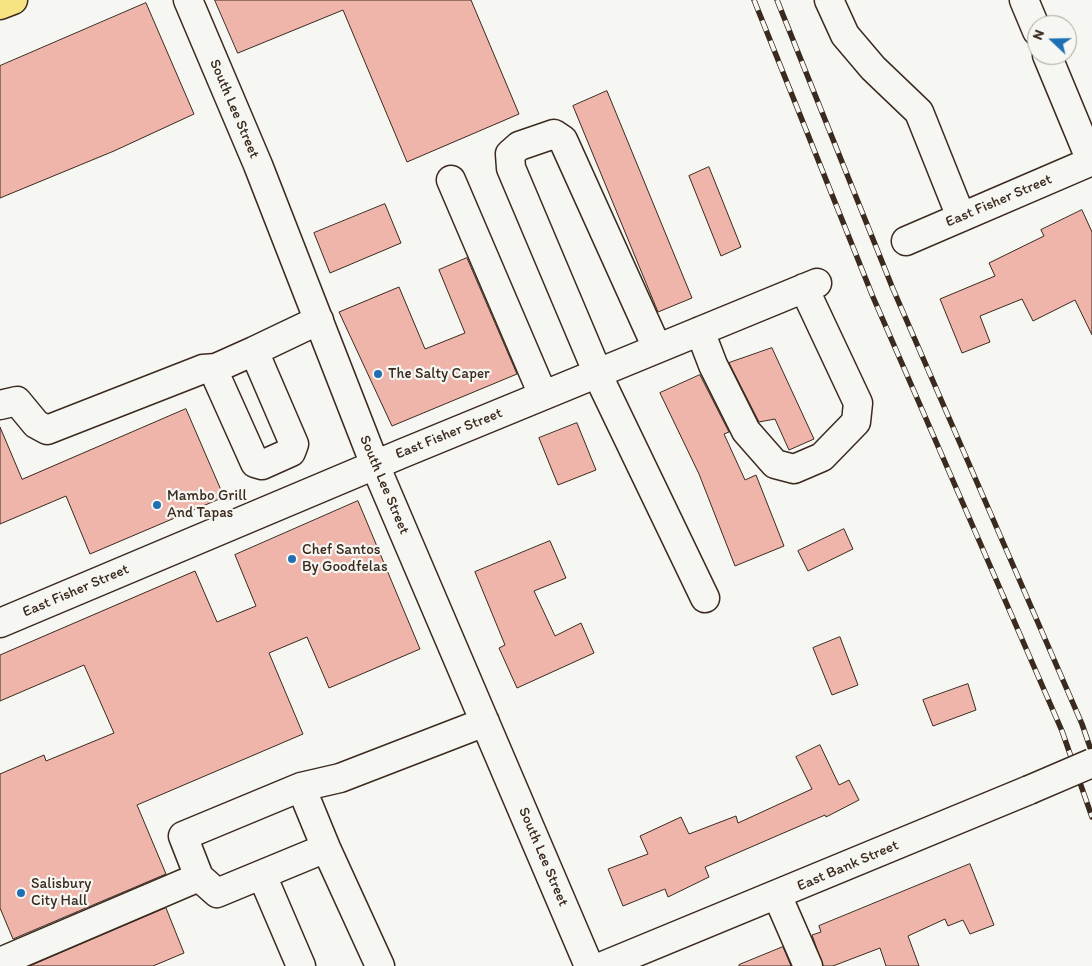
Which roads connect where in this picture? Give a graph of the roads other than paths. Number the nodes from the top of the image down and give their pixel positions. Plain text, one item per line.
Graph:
1 (13, 0) edge
2 (188, 0) edge
3 (829, 0) edge
4 (1024, 0) edge
5 (0, 5) edge
6 (1030, 15) edge
7 (1051, 65) edge
8 (1091, 161) edge
9 (451, 180) dead end
10 (961, 217) junction
11 (906, 241) dead end
12 (319, 320) junction
13 (700, 331) junction
14 (657, 348) junction
15 (254, 351) junction
16 (216, 368) junction
17 (598, 373) junction
18 (544, 395) junction
19 (0, 405) edge
20 (375, 465) junction
21 (705, 598) dead end
22 (0, 623) edge
23 (485, 722) junction
24 (1092, 763) edge
25 (301, 787) junction
26 (326, 848) junction
27 (262, 875) junction
28 (199, 877) junction
29 (777, 896) junction
30 (0, 962) edge
31 (301, 966) edge
32 (380, 966) edge
33 (590, 966) edge
34 (603, 966) edge
35 (808, 966) edge

1 - 5 main road
2 - 12 street, South Lee Street
3 - 10 street
4 - 6 street
7 - 8 street
8 - 10 street, East Fisher Street
9 - 18 street
10 - 11 street, East Fisher Street
12 - 15 street
12 - 20 street, South Lee Street
13 - 13 street, East Fisher Street
13 - 14 street, East Fisher Street
14 - 17 street, East Fisher Street
14 - 17 street
15 - 16 street
15 - 16 street
16 - 19 street
17 - 18 street, East Fisher Street
17 - 21 street
18 - 20 street, East Fisher Street
20 - 22 street, East Fisher Street
20 - 23 street, South Lee Street
23 - 25 street
23 - 33 street, South Lee Street
24 - 29 street, East Bank Street, bridge
25 - 26 street
25 - 28 street
26 - 27 street
26 - 32 street
27 - 28 street
27 - 31 street
28 - 30 street
29 - 34 street, East Bank Street
29 - 35 street

